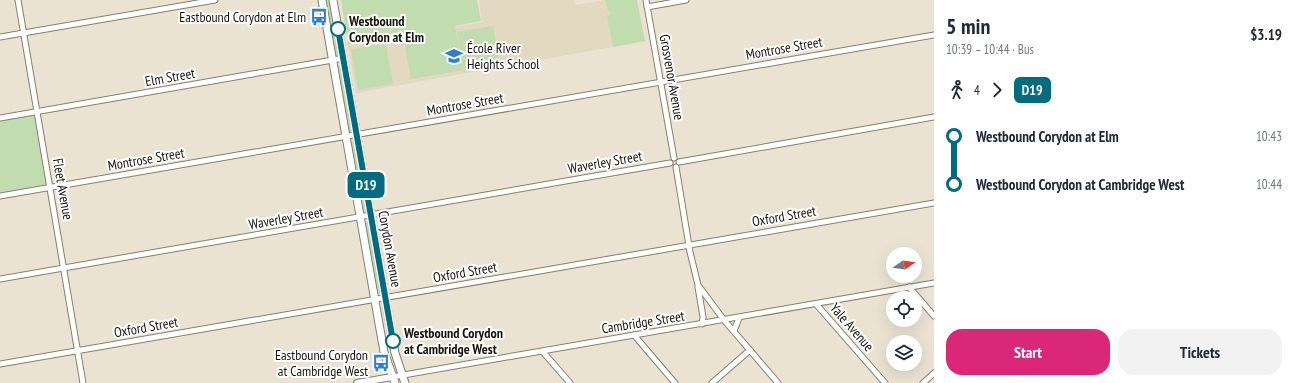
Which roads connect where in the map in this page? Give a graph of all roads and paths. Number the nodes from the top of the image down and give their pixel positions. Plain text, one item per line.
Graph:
1 (18, 0) edge
2 (215, 0) edge
3 (322, 0) edge
4 (333, 0) edge
5 (646, 0) edge
6 (686, 0) edge
7 (647, 7) junction
8 (24, 33) junction
9 (934, 35) edge
10 (0, 37) edge
11 (344, 58) junction
12 (333, 60) junction
13 (660, 82) junction
14 (38, 112) junction
15 (0, 118) edge
16 (934, 118) edge
17 (357, 135) junction
18 (346, 137) junction
19 (674, 158) junction
20 (679, 162) junction
21 (670, 163) junction
22 (676, 167) junction
23 (51, 188) junction
24 (0, 196) edge
25 (934, 203) edge
26 (371, 215) junction
27 (360, 217) junction
28 (689, 245) junction
29 (64, 268) junction
30 (0, 279) edge
31 (934, 283) edge
32 (698, 285) junction
33 (909, 287) junction
34 (385, 298) junction
35 (374, 300) junction
36 (816, 304) junction
37 (934, 316) edge
38 (739, 318) junction
39 (724, 320) junction
40 (702, 324) junction
41 (734, 331) junction
42 (634, 335) junction
43 (78, 350) junction
44 (750, 350) junction
45 (543, 352) junction
46 (0, 364) edge
47 (934, 373) edge
48 (401, 376) junction
49 (394, 380) edge
50 (84, 383) edge
51 (357, 383) edge
52 (405, 383) edge
53 (570, 383) edge
54 (675, 383) edge
55 (712, 383) edge
56 (778, 383) edge
57 (885, 383) edge
58 (923, 383) edge

1 - 8 street, Fleet Avenue
2 - 8 street
3 - 12 main road, Corydon Avenue
4 - 11 main road, Corydon Avenue
5 - 7 street, Grosvenor Avenue
6 - 7 street
7 - 13 street, Grosvenor Avenue
8 - 10 street
8 - 14 street, Fleet Avenue
9 - 13 street, Montrose Street
11 - 12 street, Elm Street
11 - 17 main road, Corydon Avenue
12 - 14 street, Elm Street
12 - 18 main road, Corydon Avenue
13 - 17 street, Montrose Street
13 - 19 street, Grosvenor Avenue
14 - 15 street, Elm Street
14 - 23 street, Fleet Avenue
16 - 20 street
17 - 18 street, Montrose Street
17 - 26 main road, Corydon Avenue
18 - 23 street, Montrose Street
18 - 27 main road, Corydon Avenue
19 - 20 street
19 - 21 street
20 - 22 street
21 - 22 street
21 - 26 street, Waverley Street
22 - 28 street
23 - 24 street, Montrose Street
23 - 29 street, Fleet Avenue
25 - 28 street, Oxford Street
26 - 27 street, Waverley Street
26 - 34 main road, Corydon Avenue
27 - 29 street, Waverley Street
27 - 35 main road, Corydon Avenue
28 - 32 street
28 - 34 street, Oxford Street
29 - 30 street, Waverley Street
29 - 43 street, Fleet Avenue
31 - 33 street, Cambridge Street
32 - 39 street
32 - 40 street
33 - 36 street, Cambridge Street
33 - 37 street
34 - 35 street, Oxford Street
34 - 48 main road, Corydon Avenue
35 - 43 street, Oxford Street
35 - 49 main road, Corydon Avenue
36 - 38 street, Cambridge Street
36 - 57 street, Yale Avenue
38 - 39 street, Cambridge Street
38 - 41 street
39 - 40 street, Cambridge Street
39 - 41 street
40 - 42 street, Cambridge Street
41 - 44 street
42 - 45 street, Cambridge Street
42 - 54 street
43 - 46 street, Oxford Street
43 - 50 street, Fleet Avenue
44 - 55 street
44 - 56 street
45 - 48 street, Cambridge Street
45 - 53 street
47 - 58 street
48 - 49 street, Cambridge Street
48 - 52 main road, Corydon Avenue
49 - 51 street, Cambridge Street

